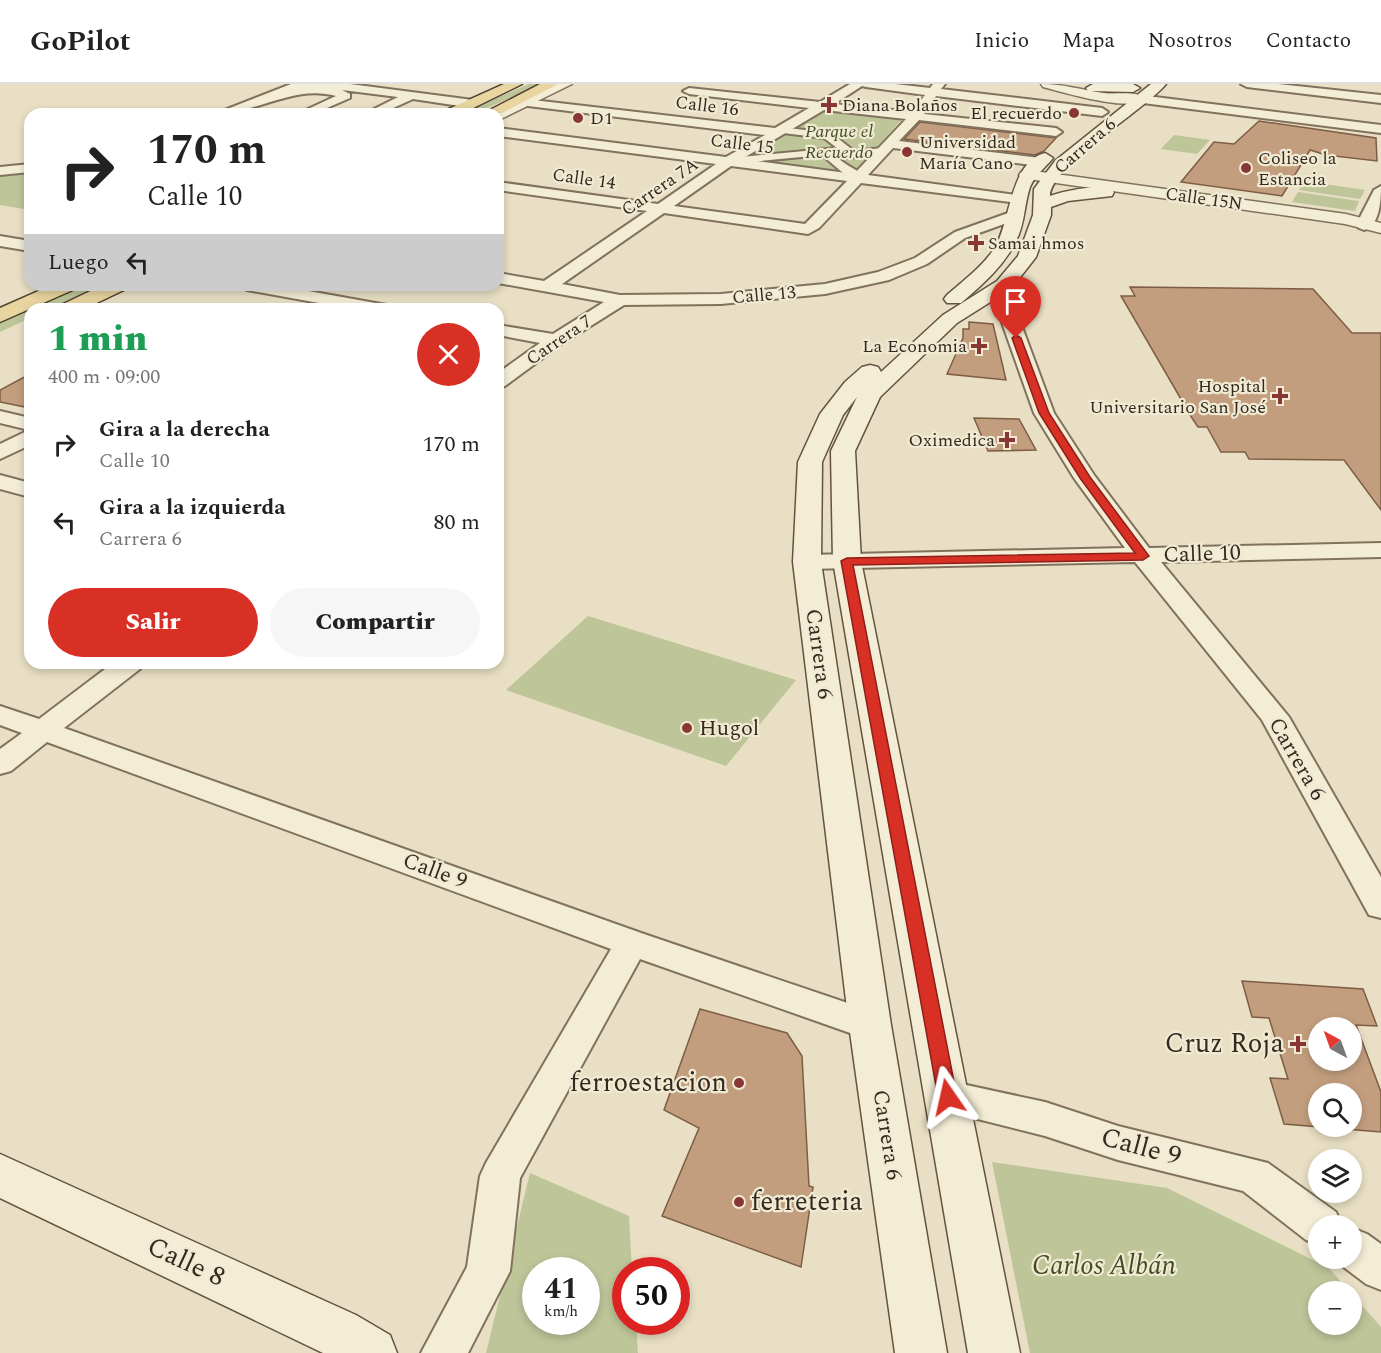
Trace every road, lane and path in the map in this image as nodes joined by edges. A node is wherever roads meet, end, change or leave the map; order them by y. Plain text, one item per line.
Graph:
1 (506, 84) edge
2 (515, 84) edge
3 (551, 84) edge
4 (565, 84) edge
5 (702, 84) edge
6 (858, 84) edge
7 (866, 84) edge
8 (1048, 84) edge
9 (1075, 84) edge
10 (1159, 84) edge
11 (1246, 84) edge
12 (300, 85) edge
13 (320, 86) edge
14 (936, 88) edge
15 (1133, 92) edge
16 (411, 96) junction
17 (1381, 99) edge
18 (528, 102) junction
19 (468, 103) junction
20 (661, 106) dead end
21 (822, 106) junction
22 (241, 108) edge
23 (260, 108) edge
24 (317, 108) edge
25 (384, 108) edge
26 (459, 108) edge
27 (500, 108) edge
28 (1102, 112) junction
29 (504, 113) edge
30 (642, 116) junction
31 (916, 116) junction
32 (1381, 129) edge
33 (776, 131) junction
34 (1056, 132) dead end
35 (504, 133) edge
36 (595, 144) junction
37 (885, 148) junction
38 (849, 152) junction
39 (826, 154) junction
40 (730, 161) junction
41 (24, 169) edge
42 (0, 171) edge
43 (859, 177) junction
44 (504, 187) edge
45 (1032, 187) junction
46 (519, 189) junction
47 (1381, 190) edge
48 (504, 197) edge
49 (660, 209) junction
50 (1372, 226) edge
51 (0, 241) edge
52 (24, 245) edge
53 (504, 279) edge
54 (1004, 285) junction
55 (547, 287) junction
56 (55, 291) edge
57 (106, 291) edge
58 (277, 291) edge
59 (331, 291) edge
60 (292, 294) junction
61 (319, 298) junction
62 (620, 300) junction
63 (29, 303) edge
64 (81, 303) edge
65 (275, 303) edge
66 (347, 303) edge
67 (24, 305) edge
68 (0, 316) edge
69 (504, 331) edge
70 (556, 340) junction
71 (504, 378) edge
72 (0, 417) edge
73 (24, 423) edge
74 (24, 439) edge
75 (0, 453) edge
76 (0, 482) edge
77 (24, 488) edge
78 (1381, 550) edge
79 (1143, 556) junction
80 (847, 561) junction
81 (807, 562) junction
82 (122, 669) edge
83 (0, 716) edge
84 (43, 730) junction
85 (0, 764) edge
86 (1381, 906) edge
87 (633, 942) junction
88 (870, 1025) junction
89 (948, 1097) junction
90 (0, 1175) edge
91 (1308, 1216) edge
92 (1362, 1256) edge
93 (1381, 1270) edge
94 (344, 1346) edge
95 (444, 1353) edge
96 (921, 1353) edge
97 (994, 1353) edge

1 - 19 street
2 - 19 main road
3 - 27 main road
4 - 18 main road
5 - 21 street
6 - 21 street, Carrera 7A
7 - 14 street
8 - 15 main road
9 - 15 main road
10 - 15 main road, Carrera 6
11 - 17 street
12 - 13 street
12 - 22 street
13 - 16 street
13 - 23 street
13 - 24 street
14 - 28 street
14 - 31 street
15 - 28 main road, Carrera 6
15 - 32 street
15 - 45 main road, Carrera 6
16 - 19 street
16 - 25 street
18 - 29 main road
18 - 30 street, Calle 16
19 - 26 main road
20 - 30 street
21 - 31 street
21 - 33 street, Carrera 7A
28 - 45 main road, Carrera 6
30 - 33 street, Calle 16
30 - 36 street
31 - 34 street
31 - 37 street
33 - 38 street
33 - 40 street, Carrera 7A
35 - 36 street, Calle 15
36 - 40 street, Calle 15
37 - 38 street
37 - 43 street
37 - 45 street
38 - 39 street
39 - 40 street
39 - 43 street
40 - 43 street, Calle 15
40 - 49 street, Carrera 7A
41 - 42 street
43 - 45 street, Calle 15
43 - 49 street, Calle 14
44 - 46 street, Calle 14
45 - 50 main road
45 - 50 main road, Calle 15N
45 - 54 main road, Carrera 6
45 - 62 street, Calle 13
45 - 81 main road, Carrera 6
46 - 48 street
46 - 49 street, Calle 14
47 - 50 street
49 - 55 street, Carrera 7A
51 - 52 street
53 - 55 street, Calle 13
54 - 79 street, Carrera 6
54 - 80 main road, Carrera 6
55 - 62 street, Calle 13
56 - 63 main road
57 - 64 main road
58 - 60 street
59 - 61 street
60 - 61 street
60 - 65 street
61 - 66 street
62 - 70 street, Carrera 7
67 - 68 main road
69 - 70 street
70 - 71 street, Carrera 7
72 - 73 street
74 - 75 street
76 - 77 street
78 - 79 street, Calle 10
79 - 80 street, Calle 10
79 - 86 street, Carrera 6
80 - 81 street, Calle 10
80 - 89 main road, Carrera 6
81 - 88 main road, Carrera 6
82 - 84 street
83 - 84 street, Calle 9
84 - 85 street
84 - 87 street, Calle 9
87 - 88 street, Calle 9
87 - 95 street
88 - 96 main road, Carrera 6
89 - 91 street, Calle 9
89 - 97 main road, Carrera 6
90 - 94 main road, Calle 8
92 - 93 street

